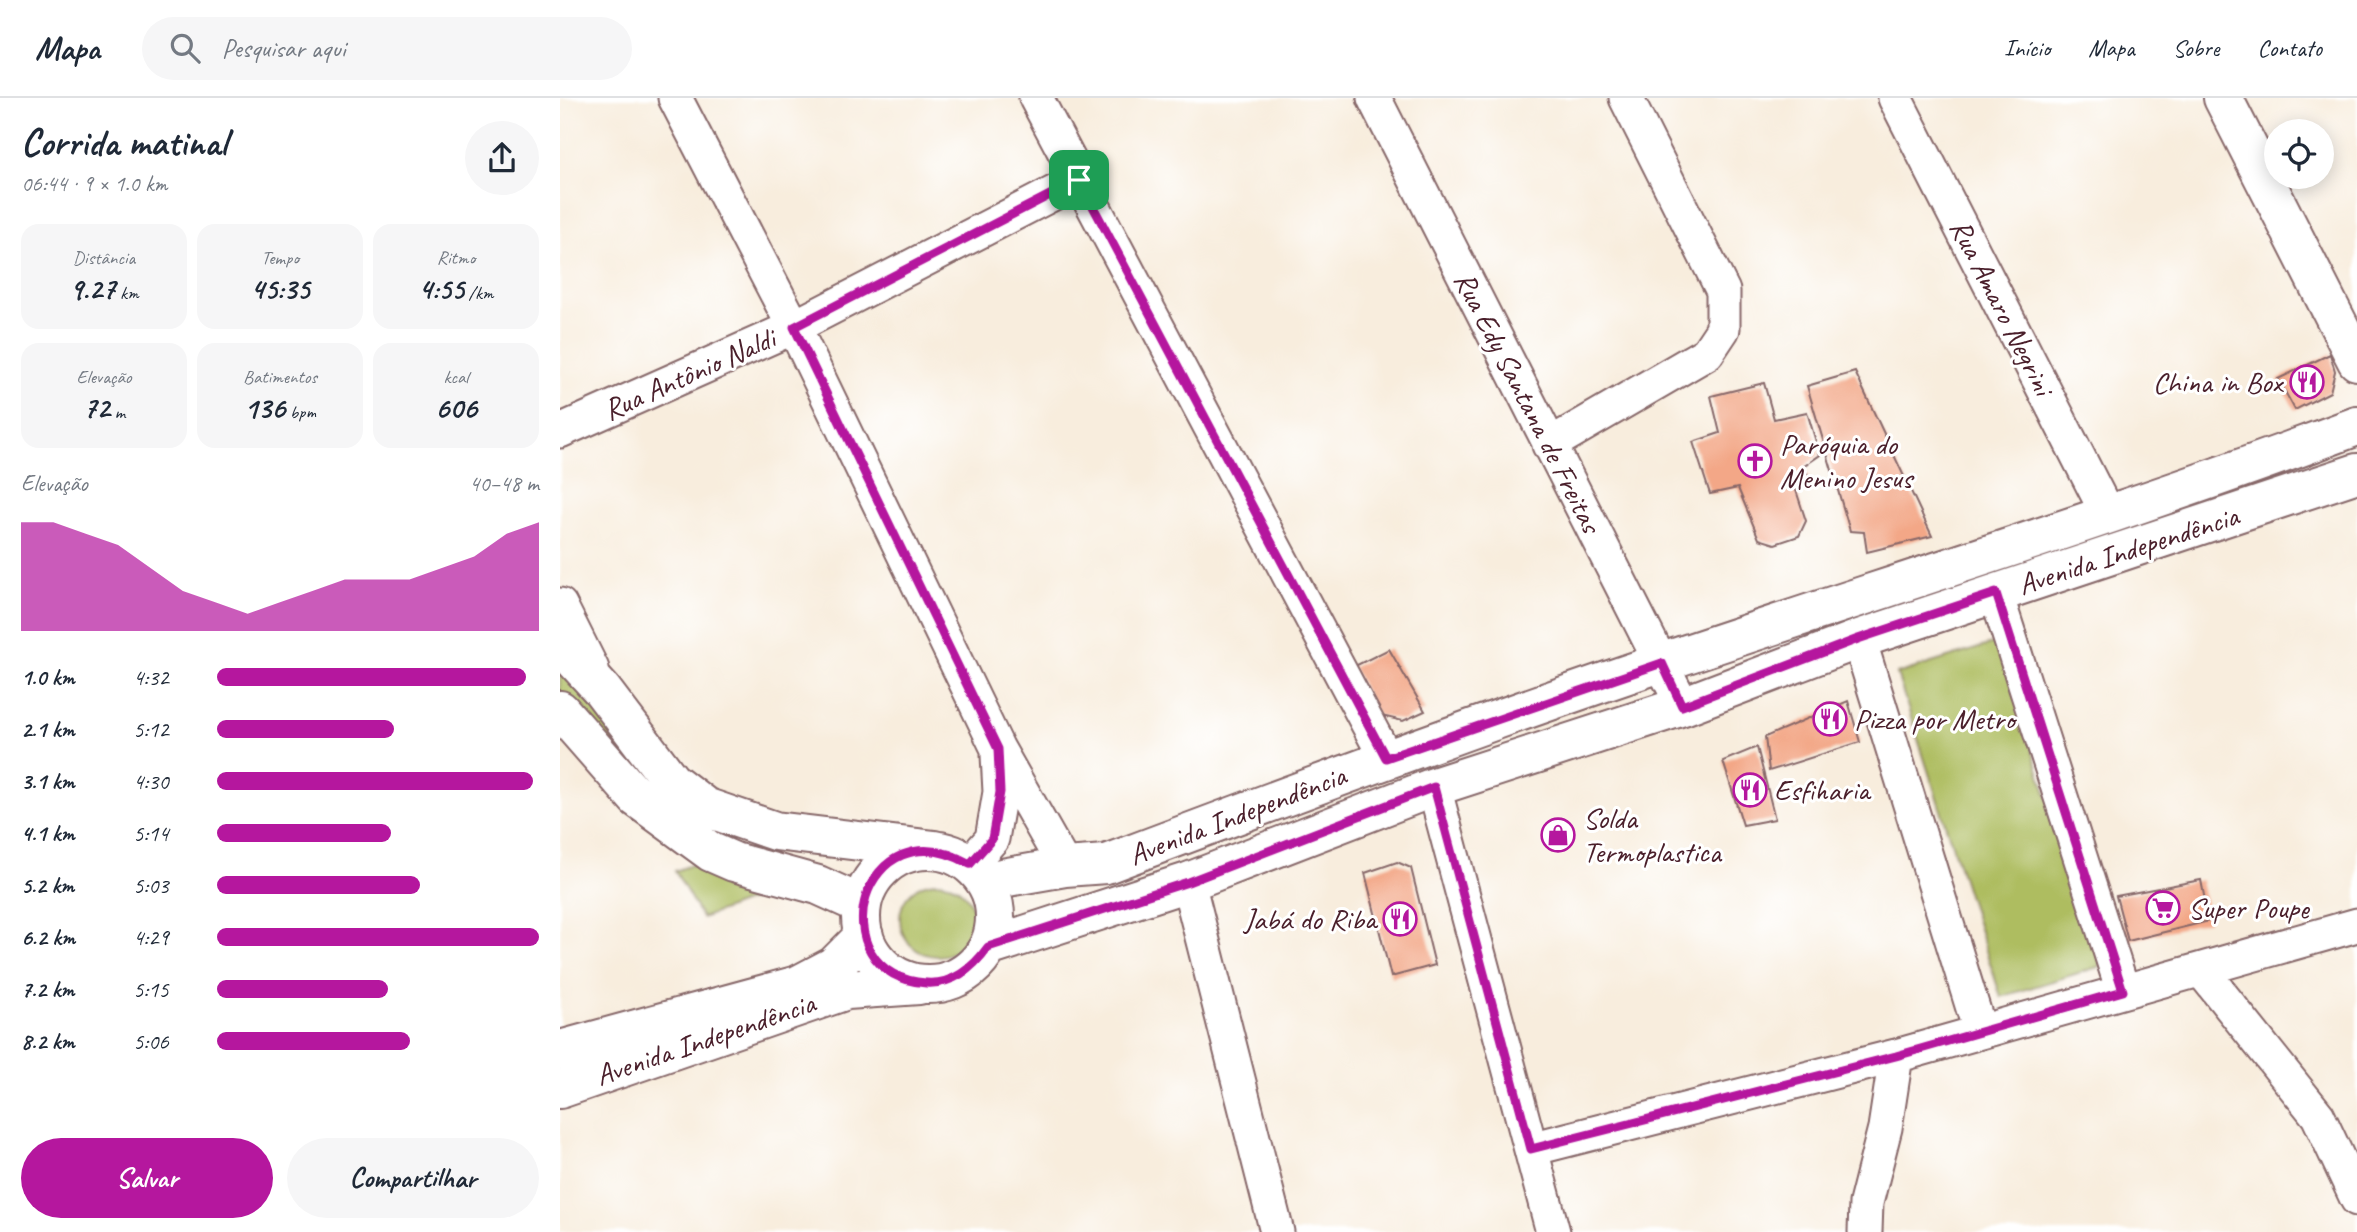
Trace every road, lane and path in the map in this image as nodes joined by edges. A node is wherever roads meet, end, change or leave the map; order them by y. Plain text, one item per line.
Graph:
1 (675, 98) edge
2 (1036, 98) edge
3 (1374, 98) edge
4 (1626, 98) edge
5 (1895, 98) edge
6 (2224, 98) edge
7 (1079, 180) junction
8 (794, 327) junction
9 (2357, 361) edge
10 (2357, 426) edge
11 (560, 431) edge
12 (1549, 445) junction
13 (2357, 473) edge
14 (2108, 515) junction
15 (1996, 593) junction
16 (560, 605) edge
17 (1858, 639) junction
18 (560, 644) edge
19 (1662, 663) junction
20 (603, 690) junction
21 (1682, 706) junction
22 (560, 710) edge
23 (998, 749) junction
24 (1386, 758) junction
25 (1434, 787) junction
26 (963, 865) junction
27 (1065, 867) junction
28 (1188, 882) junction
29 (863, 921) junction
30 (2357, 925) edge
31 (988, 947) junction
32 (2202, 971) junction
33 (933, 984) junction
34 (2123, 991) junction
35 (1980, 1031) junction
36 (560, 1050) edge
37 (1896, 1056) junction
38 (560, 1089) edge
39 (1531, 1149) junction
40 (2357, 1199) edge
41 (1278, 1232) edge
42 (1553, 1232) edge
43 (1865, 1232) edge

1 - 8 street
2 - 7 street
3 - 12 street, Rua Edy Santana de Freitas
4 - 12 street
5 - 14 street, Rua Amaro Negrini
6 - 9 main road
7 - 8 street, Rua Antônio Naldi
7 - 24 street
8 - 11 street, Rua Antônio Naldi
8 - 23 street
10 - 14 main road, Avenida Independência
12 - 19 street, Rua Edy Santana de Freitas
13 - 15 main road, Avenida Independência
14 - 19 main road, Avenida Independência
15 - 17 main road, Avenida Independência
15 - 34 street
16 - 20 street
17 - 21 main road, Avenida Independência
17 - 35 street
18 - 20 main road
19 - 21 street, Rua Edy Santana de Freitas
19 - 24 main road, Avenida Independência
20 - 26 main road
21 - 25 main road, Avenida Independência
22 - 29 main road
23 - 26 street
23 - 27 street
24 - 27 main road, Avenida Independência
25 - 28 main road, Avenida Independência
25 - 39 street
26 - 27 main road, Avenida Independência
26 - 29 main road
26 - 31 main road
28 - 31 main road, Avenida Independência
28 - 41 street
29 - 33 main road
29 - 36 main road, Avenida Independência
30 - 32 street
31 - 33 main road
32 - 34 street
32 - 40 street
33 - 38 main road, Avenida Independência
34 - 35 street
35 - 37 street
37 - 39 street
37 - 43 street
39 - 42 street

